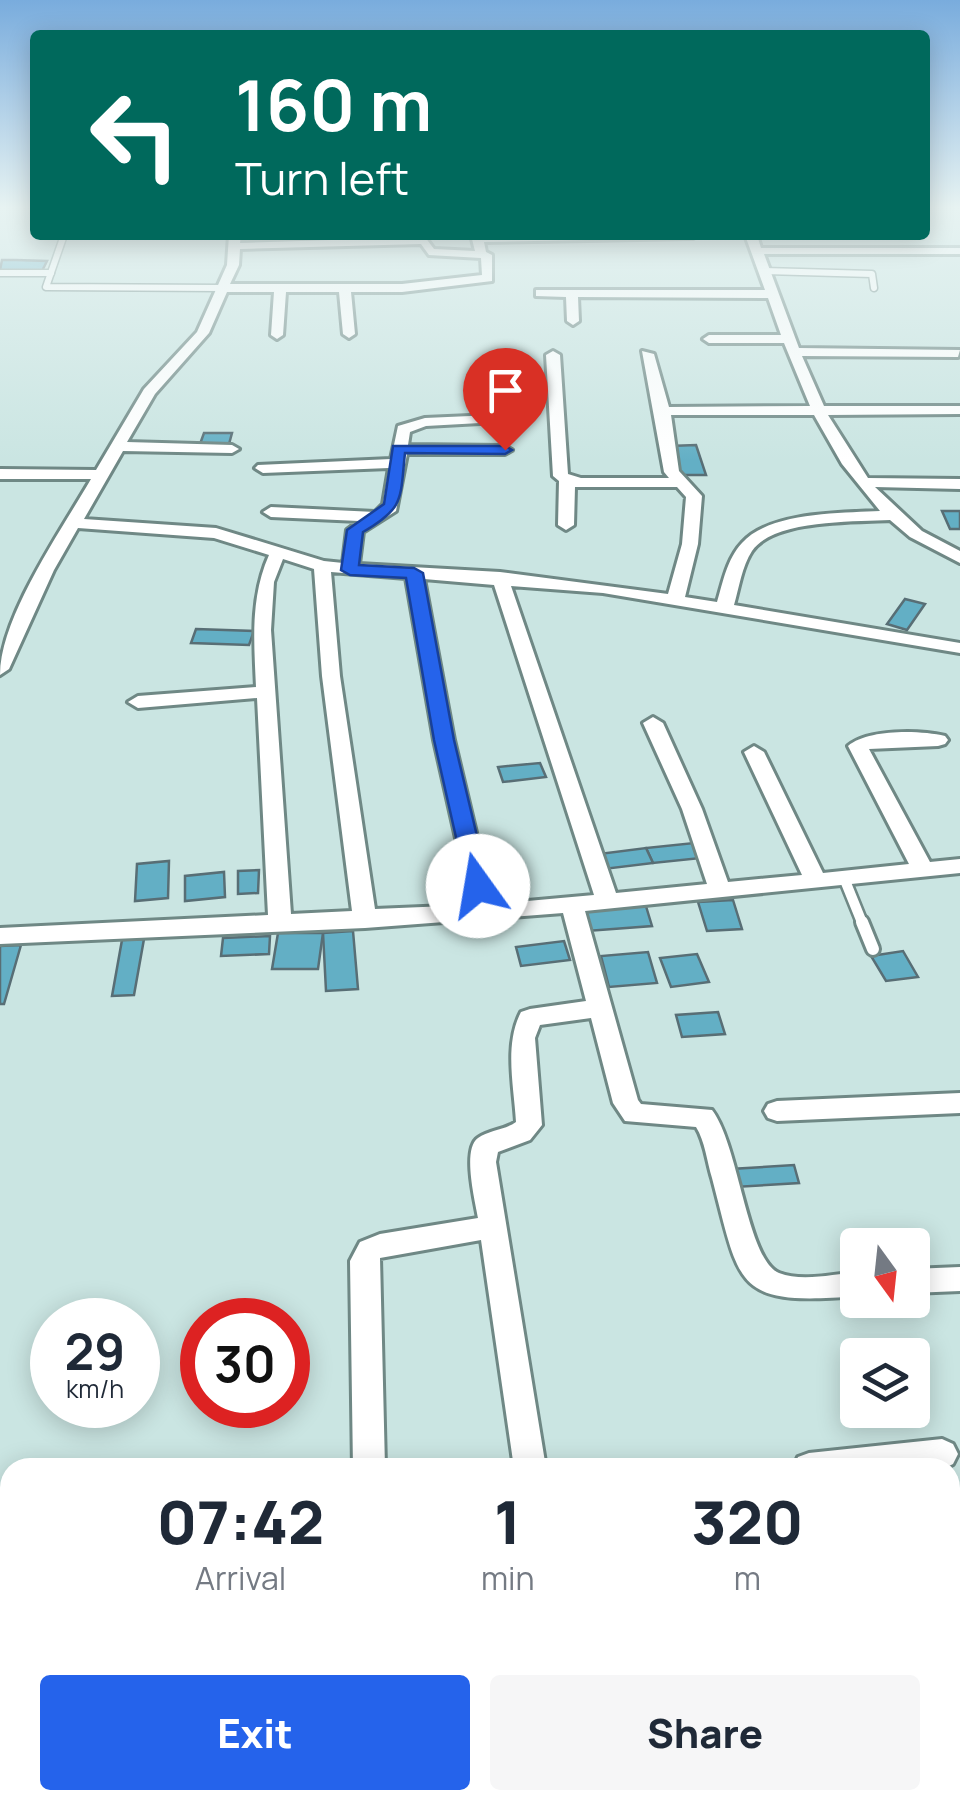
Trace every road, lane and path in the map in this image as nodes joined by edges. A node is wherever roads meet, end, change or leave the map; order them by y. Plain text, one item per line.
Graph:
1 (221, 292) edge
2 (280, 292) edge
3 (344, 292) edge
4 (540, 293) dead end
5 (572, 294) junction
6 (774, 294) joint
7 (573, 321) dead end
8 (349, 334) dead end
9 (277, 335) dead end
10 (709, 338) dead end
11 (793, 345) junction
12 (958, 353) edge
13 (647, 354) dead end
14 (553, 355) dead end
15 (960, 410) edge
16 (663, 411) junction
17 (819, 412) junction
18 (493, 419) dead end
19 (118, 446) junction
20 (232, 449) dead end
21 (505, 450) dead end
22 (397, 456) junction
23 (263, 468) dead end
24 (0, 474) edge
25 (102, 475) junction
26 (567, 480) junction
27 (684, 482) junction
28 (863, 482) junction
29 (960, 484) edge
30 (272, 512) dead end
31 (894, 515) junction
32 (377, 517) junction
33 (76, 523) junction
34 (566, 525) dead end
35 (960, 537) edge
36 (922, 540) junction
37 (278, 550) junction
38 (960, 558) edge
39 (322, 566) junction
40 (350, 570) junction
41 (414, 573) junction
42 (500, 577) junction
43 (675, 600) junction
44 (724, 608) junction
45 (960, 648) edge
46 (0, 669) edge
47 (266, 692) junction
48 (138, 702) dead end
49 (653, 723) dead end
50 (938, 740) dead end
51 (754, 752) dead end
52 (960, 866) edge
53 (923, 869) junction
54 (844, 878) junction
55 (816, 881) junction
56 (720, 890) junction
57 (608, 901) junction
58 (572, 905) junction
59 (484, 912) junction
60 (365, 920) junction
61 (280, 924) junction
62 (0, 936) edge
63 (873, 949) dead end
64 (598, 1008) junction
65 (960, 1103) edge
66 (777, 1111) dead end
67 (493, 1227) junction
68 (960, 1279) edge
69 (930, 1280) edge
70 (840, 1285) edge
71 (942, 1454) dead end
72 (370, 1458) edge
73 (528, 1458) edge
74 (904, 1458) edge

1 - 19 street
2 - 9 street
3 - 8 street
4 - 5 street
5 - 6 street
5 - 7 street
6 - 11 street
10 - 11 street
11 - 12 street
11 - 17 street
13 - 16 street
14 - 26 street
15 - 17 street
16 - 17 street
16 - 27 street
17 - 28 street
18 - 22 street
19 - 20 street
19 - 25 street
21 - 22 street
22 - 23 street
22 - 32 street
24 - 25 street
25 - 33 street
26 - 27 street
26 - 34 street
27 - 43 street
28 - 29 street
28 - 31 street
30 - 32 street
31 - 36 street
31 - 44 street
32 - 40 street
33 - 37 street
33 - 46 street
35 - 36 street
36 - 38 street
37 - 39 street
37 - 47 street
39 - 40 street
39 - 60 street
40 - 41 street
41 - 42 street
41 - 59 street
42 - 43 street
42 - 57 street
43 - 44 street
44 - 45 street
47 - 48 street
47 - 61 street
49 - 56 street
50 - 53 street
51 - 55 street
52 - 53 street
53 - 54 street
54 - 55 street
54 - 63 lane
55 - 56 street
56 - 57 street
57 - 58 street
58 - 59 street
58 - 64 street
59 - 60 street
60 - 61 street
61 - 62 street
64 - 67 street
64 - 70 street
65 - 66 street
67 - 72 street
67 - 73 street
68 - 69 street
71 - 74 street

